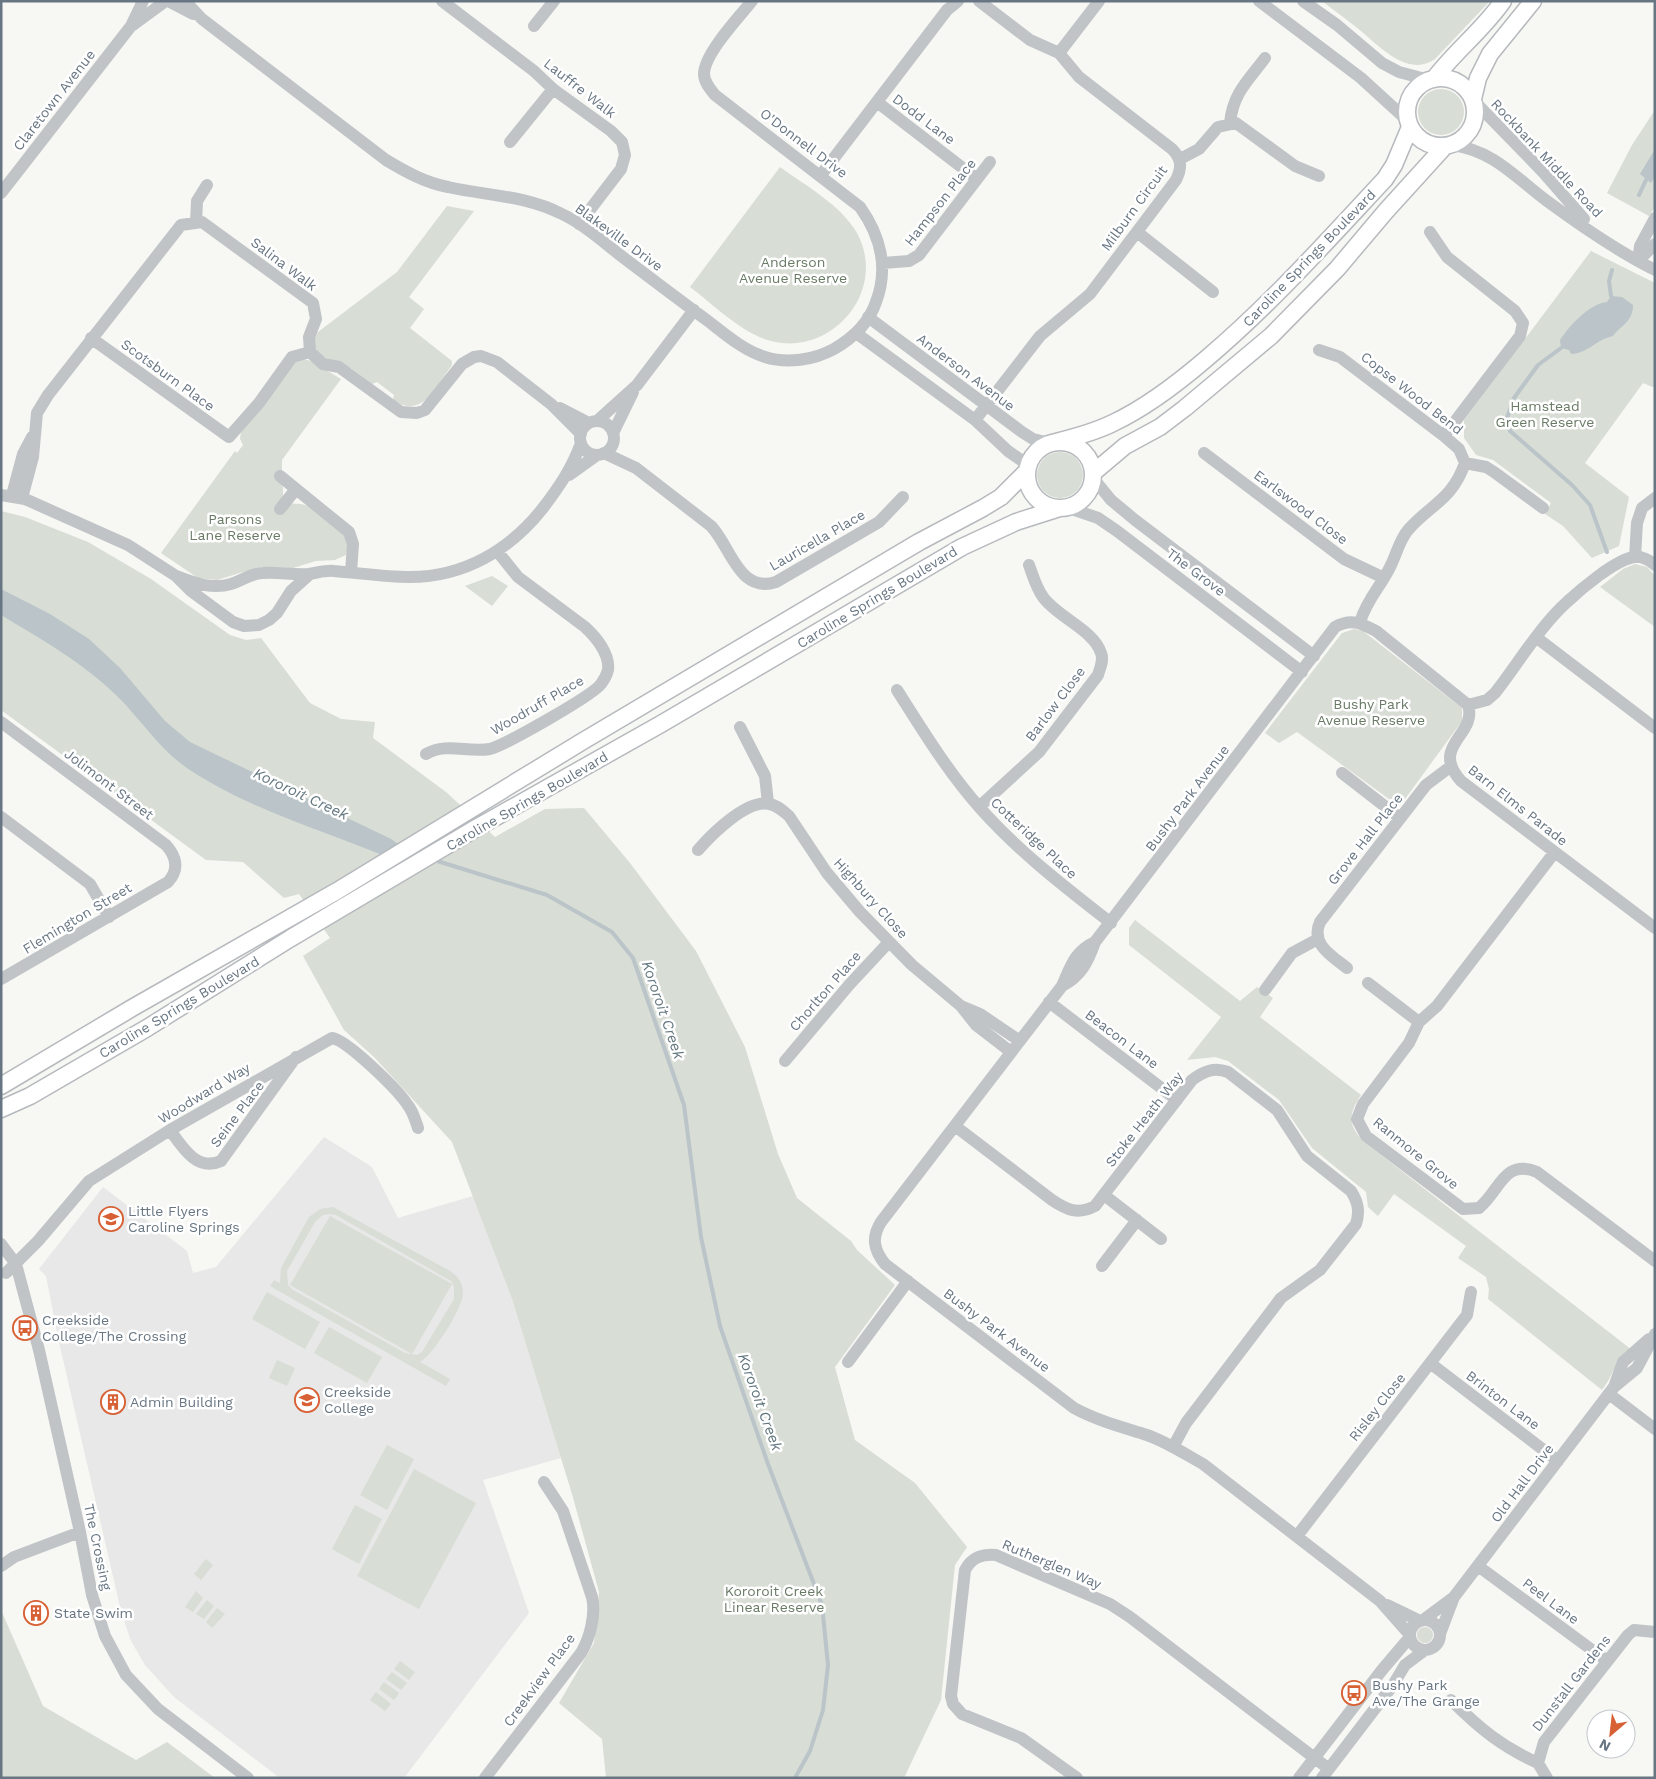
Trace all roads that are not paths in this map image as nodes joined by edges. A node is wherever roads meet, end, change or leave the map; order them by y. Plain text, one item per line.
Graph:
1 (143, 1) edge
2 (185, 1) edge
3 (442, 1) edge
4 (554, 1) edge
5 (752, 1) edge
6 (958, 1) edge
7 (979, 1) edge
8 (1098, 1) edge
9 (1259, 1) edge
10 (1303, 1) edge
11 (1503, 1) edge
12 (1533, 1) edge
13 (163, 2) edge
14 (202, 19) junction
15 (131, 26) junction
16 (534, 26) dead end
17 (1059, 53) junction
18 (1265, 58) dead end
19 (1431, 80) junction
20 (553, 89) junction
21 (1473, 100) junction
22 (877, 102) junction
23 (1230, 123) junction
24 (1409, 124) junction
25 (510, 142) dead end
26 (1449, 146) junction
27 (1180, 159) junction
28 (990, 162) dead end
29 (821, 175) junction
30 (1319, 176) dead end
31 (978, 179) junction
32 (207, 185) dead end
33 (1, 193) edge
34 (1655, 218) edge
35 (196, 223) junction
36 (579, 224) junction
37 (1137, 232) junction
38 (1430, 232) dead end
39 (1599, 236) junction
40 (1655, 244) edge
41 (1638, 261) junction
42 (883, 263) junction
43 (1655, 270) edge
44 (1213, 292) dead end
45 (694, 310) junction
46 (862, 325) junction
47 (91, 338) junction
48 (1319, 350) dead end
49 (310, 352) junction
50 (637, 385) junction
51 (551, 404) junction
52 (986, 406) junction
53 (976, 420) junction
54 (593, 422) junction
55 (1444, 436) junction
56 (613, 437) junction
57 (581, 439) junction
58 (1053, 442) junction
59 (1204, 453) dead end
60 (600, 454) junction
61 (1465, 463) junction
62 (636, 468) junction
63 (1027, 468) junction
64 (280, 476) dead end
65 (567, 476) junction
66 (1093, 476) junction
67 (296, 489) junction
68 (12, 496) edge
69 (903, 497) dead end
70 (1655, 498) edge
71 (1064, 507) junction
72 (1543, 508) dead end
73 (280, 509) dead end
74 (497, 551) junction
75 (1634, 557) junction
76 (1029, 565) dead end
77 (1655, 565) edge
78 (351, 572) junction
79 (279, 574) junction
80 (310, 574) junction
81 (176, 576) junction
82 (1384, 578) junction
83 (216, 586) junction
84 (293, 589) junction
85 (213, 607) junction
86 (1360, 622) junction
87 (1537, 638) junction
88 (1314, 656) junction
89 (1302, 672) junction
90 (896, 690) dead end
91 (1468, 705) junction
92 (1, 722) edge
93 (740, 728) dead end
94 (1655, 728) edge
95 (426, 754) dead end
96 (1450, 767) junction
97 (1342, 773) dead end
98 (768, 803) junction
99 (979, 807) junction
100 (1, 817) edge
101 (1400, 818) junction
102 (698, 850) dead end
103 (1554, 853) junction
104 (168, 882) joint
105 (109, 917) junction
106 (1111, 923) junction
107 (1655, 928) edge
108 (1318, 939) junction
109 (889, 942) junction
110 (1347, 968) dead end
111 (1, 979) edge
112 (1368, 983) dead end
113 (1265, 990) dead end
114 (1049, 1002) junction
115 (961, 1006) junction
116 (1419, 1022) junction
117 (1020, 1041) junction
118 (1011, 1052) junction
119 (298, 1055) junction
120 (785, 1061) dead end
121 (1, 1086) edge
122 (1178, 1100) junction
123 (1, 1110) edge
124 (955, 1126) junction
125 (418, 1128) dead end
126 (170, 1130) junction
127 (1104, 1195) junction
128 (1137, 1220) junction
129 (1161, 1239) dead end
130 (1, 1244) edge
131 (1655, 1261) edge
132 (16, 1264) junction
133 (1102, 1266) dead end
134 (3, 1270) edge
135 (908, 1280) junction
136 (1471, 1292) dead end
137 (23, 1295) junction
138 (848, 1362) dead end
139 (1430, 1362) junction
140 (1655, 1429) edge
141 (1173, 1447) junction
142 (1558, 1461) junction
143 (544, 1482) dead end
144 (80, 1532) junction
145 (1297, 1536) junction
146 (1, 1566) edge
147 (1478, 1566) junction
148 (1454, 1596) junction
149 (1380, 1601) junction
150 (1421, 1620) junction
151 (1655, 1632) edge
152 (1440, 1634) junction
153 (1410, 1636) junction
154 (1425, 1650) junction
155 (1607, 1661) junction
156 (1387, 1665) junction
157 (1399, 1674) junction
158 (1451, 1700) dead end
159 (1314, 1757) junction
160 (1538, 1763) junction
161 (1326, 1773) edge
162 (248, 1778) edge
163 (485, 1778) edge
164 (1077, 1778) edge
165 (1299, 1778) edge
166 (1547, 1778) edge

1 - 15 street, Claretown Avenue
2 - 14 street, Blakeville Drive
3 - 20 street, Lauffre Walk
4 - 16 street
5 - 29 street, O'Donnell Drive
6 - 22 street
7 - 17 street, Milburn Circuit
8 - 17 street
9 - 24 street
10 - 19 street
11 - 19 main road
12 - 21 main road
13 - 14 street, Blakeville Drive
13 - 15 street, Claretown Avenue
14 - 36 street, Blakeville Drive
15 - 33 street, Claretown Avenue
17 - 27 street, Milburn Circuit
18 - 23 street
19 - 21 main road
19 - 24 main road
20 - 25 street
20 - 36 street, Lauffre Walk
21 - 26 main road
21 - 39 street, Rockbank Middle Road
22 - 29 street
22 - 31 street, Dodd Lane
23 - 27 street
23 - 30 street
24 - 26 main road
24 - 58 main road, Caroline Springs Boulevard
26 - 39 street, Rockbank Middle Road
26 - 66 main road, Caroline Springs Boulevard
27 - 37 street, Milburn Circuit
28 - 31 street, Hampson Place
29 - 42 street, O'Donnell Drive
31 - 42 street, Hampson Place
32 - 35 street
34 - 41 street
35 - 47 street
35 - 49 street, Salina Walk
36 - 45 street, Blakeville Drive
37 - 44 street
37 - 52 street, Milburn Circuit
38 - 55 street
39 - 41 street, Rockbank Middle Road
40 - 41 street
41 - 43 street, Rockbank Middle Road
42 - 46 street, O'Donnell Drive
45 - 46 street, Blakeville Drive
45 - 50 street
46 - 52 street, Anderson Avenue
46 - 53 street
47 - 49 street, Scotsburn Place
47 - 68 street
48 - 55 street, Copse Wood Bend
49 - 51 street
50 - 54 street
50 - 56 street
51 - 54 street
51 - 57 street
52 - 53 street, Milburn Circuit
52 - 58 street, Anderson Avenue
53 - 63 street
54 - 56 street
54 - 57 street
55 - 61 street, Copse Wood Bend
56 - 60 street
56 - 62 street, Lauricella Place
57 - 60 street
57 - 65 street
58 - 63 main road
58 - 66 main road
59 - 82 street, Earlswood Close
60 - 62 street, Lauricella Place
60 - 65 street
61 - 72 street
61 - 82 street
62 - 69 street, Lauricella Place
63 - 71 main road
63 - 121 main road, Caroline Springs Boulevard
64 - 67 street
65 - 74 street
66 - 71 main road
66 - 88 street, The Grove
67 - 73 street
67 - 78 street
68 - 81 street
70 - 75 street
71 - 89 street, The Grove
71 - 123 main road, Caroline Springs Boulevard
74 - 78 street
74 - 95 street, Woodruff Place
75 - 77 street
75 - 87 street
76 - 99 street, Barlow Close
78 - 80 street
79 - 80 street
79 - 83 street
79 - 84 street
80 - 84 street
81 - 83 street
81 - 85 street
82 - 86 street
83 - 85 street
84 - 85 street
86 - 88 street
86 - 91 street
87 - 91 street
87 - 94 street
88 - 89 street
89 - 106 street, Bushy Park Avenue
90 - 99 street, Cotteridge Place
91 - 96 street, Barn Elms Parade
92 - 104 street, Jolimont Street
93 - 98 street
96 - 101 street, Grove Hall Place
96 - 103 street, Barn Elms Parade
97 - 101 street
98 - 102 street
98 - 109 street, Highbury Close
99 - 106 street, Cotteridge Place
100 - 105 street
101 - 108 street, Grove Hall Place
103 - 107 street, Barn Elms Parade
103 - 116 street, Ranmore Grove
104 - 105 street, Flemington Street
105 - 111 street, Flemington Street
106 - 114 street, Bushy Park Avenue
108 - 110 street
108 - 113 street
109 - 115 street, Highbury Close
109 - 120 street, Chorlton Place
112 - 116 street
114 - 117 street, Bushy Park Avenue
114 - 122 street, Beacon Lane
115 - 117 street, Highbury Close
115 - 118 street, Highbury Close
116 - 131 street, Ranmore Grove
117 - 118 street, Bushy Park Avenue
118 - 124 street, Bushy Park Avenue
119 - 125 street, Woodward Way
119 - 126 street, Woodward Way
119 - 126 street, Seine Place
122 - 127 street, Stoke Heath Way
122 - 141 street, Stoke Heath Way
124 - 127 street, Stoke Heath Way
124 - 135 street, Bushy Park Avenue
126 - 132 street, Woodward Way
127 - 128 street
128 - 129 street
128 - 133 street
130 - 132 street, The Crossing
132 - 134 street, Woodward Way
132 - 137 street, The Crossing
134 - 137 street, The Crossing
135 - 138 street
135 - 141 street, Bushy Park Avenue
136 - 139 street, Risley Close
137 - 144 street, The Crossing
139 - 142 street, Brinton Lane
139 - 145 street, Risley Close
140 - 142 street, Old Hall Drive
141 - 145 street, Bushy Park Avenue
142 - 147 street, Old Hall Drive
143 - 163 street, Creekview Place
144 - 146 street
144 - 162 street, The Crossing
145 - 149 street, Bushy Park Avenue
147 - 148 street, Old Hall Drive
147 - 155 street, Peel Lane
148 - 150 street, Old Hall Drive
148 - 152 street, Old Hall Drive
149 - 150 street, Bushy Park Avenue
149 - 153 street, Bushy Park Avenue
150 - 152 street
150 - 153 street
151 - 155 street, Dunstall Gardens
152 - 154 street
153 - 154 street
153 - 156 street
154 - 157 street
155 - 160 street, Dunstall Gardens
156 - 157 street
156 - 159 street
157 - 161 street
158 - 160 street
159 - 161 street, Rutherglen Way
159 - 164 street, Rutherglen Way
159 - 165 street
160 - 166 street

